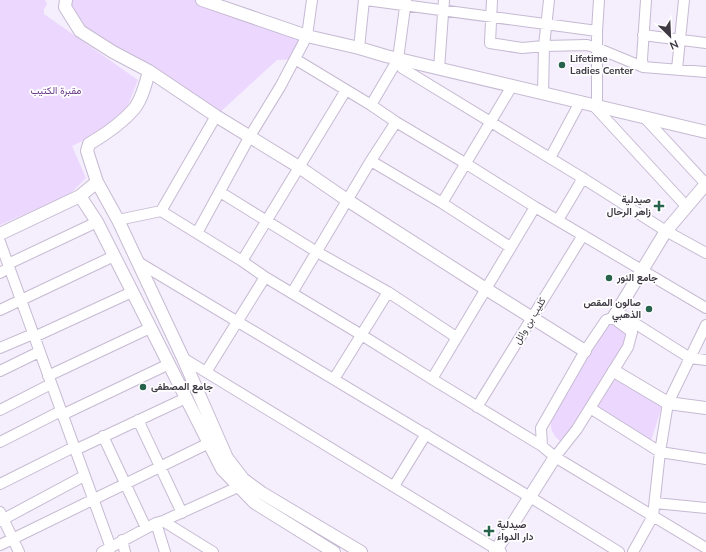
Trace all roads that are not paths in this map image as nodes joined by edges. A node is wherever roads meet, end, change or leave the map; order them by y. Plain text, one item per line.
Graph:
1 (66, 0) edge
2 (202, 0) edge
3 (312, 0) edge
4 (365, 0) edge
5 (444, 0) edge
6 (492, 0) edge
7 (549, 0) edge
8 (599, 0) edge
9 (646, 0) edge
10 (684, 0) edge
11 (406, 3) edge
12 (443, 11) junction
13 (491, 18) junction
14 (547, 25) junction
15 (597, 31) junction
16 (643, 35) junction
17 (307, 36) junction
18 (680, 40) junction
19 (706, 43) edge
20 (544, 46) junction
21 (359, 48) junction
22 (597, 48) junction
23 (295, 59) junction
24 (398, 59) junction
25 (643, 67) junction
26 (439, 69) junction
27 (677, 69) junction
28 (149, 71) junction
29 (706, 72) edge
30 (512, 86) junction
31 (346, 90) junction
32 (543, 94) junction
33 (580, 102) junction
34 (371, 105) junction
35 (596, 106) junction
36 (216, 116) junction
37 (644, 117) junction
38 (396, 122) junction
39 (491, 122) junction
40 (706, 132) edge
41 (250, 136) junction
42 (550, 158) junction
43 (371, 161) junction
44 (465, 163) junction
45 (299, 167) junction
46 (583, 178) junction
47 (97, 182) junction
48 (706, 184) edge
49 (220, 192) junction
50 (80, 196) junction
51 (347, 200) junction
52 (442, 203) junction
53 (535, 207) junction
54 (686, 207) junction
55 (161, 210) junction
56 (118, 220) junction
57 (267, 220) junction
58 (558, 220) junction
59 (97, 222) junction
60 (666, 231) junction
61 (197, 233) junction
62 (0, 234) edge
63 (583, 235) junction
64 (0, 242) edge
65 (510, 248) junction
66 (317, 252) junction
67 (706, 253) edge
68 (114, 256) junction
69 (242, 261) junction
70 (138, 262) junction
71 (6, 268) edge
72 (642, 270) junction
73 (265, 277) junction
74 (486, 290) junction
75 (132, 292) junction
76 (388, 292) junction
77 (292, 293) junction
78 (21, 301) junction
79 (706, 308) edge
80 (0, 310) edge
81 (615, 315) junction
82 (532, 317) junction
83 (238, 321) junction
84 (706, 325) edge
85 (150, 328) junction
86 (360, 334) junction
87 (33, 336) junction
88 (456, 337) junction
89 (0, 348) edge
90 (585, 351) junction
91 (39, 352) junction
92 (183, 358) junction
93 (690, 358) junction
94 (706, 360) edge
95 (169, 364) junction
96 (0, 371) edge
97 (614, 371) junction
98 (206, 372) junction
99 (334, 379) junction
100 (432, 379) junction
101 (49, 380) junction
102 (186, 398) junction
103 (668, 403) junction
104 (477, 407) junction
105 (590, 408) junction
106 (706, 408) edge
107 (0, 410) edge
108 (61, 413) junction
109 (138, 420) junction
110 (426, 434) junction
111 (103, 436) junction
112 (0, 442) edge
113 (209, 443) junction
114 (542, 446) junction
115 (74, 449) junction
116 (660, 452) junction
117 (555, 457) junction
118 (706, 459) edge
119 (159, 467) junction
120 (84, 476) junction
121 (125, 483) junction
122 (0, 484) edge
123 (394, 486) junction
124 (238, 487) junction
125 (530, 497) junction
126 (93, 500) junction
127 (655, 503) junction
128 (706, 508) edge
129 (182, 513) junction
130 (653, 516) junction
131 (1, 517) edge
132 (159, 522) junction
133 (146, 528) junction
134 (12, 539) junction
135 (122, 540) junction
136 (0, 545) edge
137 (706, 548) edge
138 (106, 550) edge
139 (498, 551) edge
140 (19, 552) edge
141 (125, 552) edge
142 (165, 552) edge
143 (213, 552) edge
144 (334, 552) edge
145 (361, 552) edge
146 (619, 552) edge
147 (633, 552) edge

1 - 28 main road
2 - 17 main road
3 - 17 street
4 - 11 street
4 - 21 street
5 - 12 street
6 - 13 street
7 - 14 street
8 - 15 street
9 - 16 street
10 - 18 street
11 - 12 street
11 - 24 street
12 - 13 street
12 - 26 street
13 - 14 street
13 - 20 street
14 - 15 street
14 - 20 street
15 - 22 street
16 - 18 street
16 - 25 street
17 - 21 main road
17 - 23 street
18 - 19 street
18 - 27 street
20 - 22 street
20 - 32 street
21 - 24 main road
22 - 25 street
22 - 35 street
23 - 31 street
23 - 41 street
24 - 26 main road
24 - 34 street
24 - 39 street
25 - 27 street
26 - 30 main road
27 - 29 street
28 - 36 main road
28 - 47 main road
30 - 32 main road
30 - 39 street
31 - 34 street
31 - 45 street
32 - 33 main road
33 - 35 main road
33 - 42 street
34 - 38 street
35 - 37 main road
35 - 54 street
36 - 41 main road
36 - 55 street
37 - 40 main road
37 - 48 street
38 - 43 street
38 - 44 street
39 - 42 street
39 - 44 street
41 - 45 main road
41 - 49 street
42 - 46 street
43 - 51 street
43 - 52 street
44 - 52 street
44 - 53 street
45 - 51 main road
45 - 57 street
46 - 58 street
46 - 60 street
47 - 50 main road
47 - 56 main road
48 - 54 main road
49 - 57 street
49 - 61 street
50 - 59 main road
50 - 62 main road
51 - 66 street
51 - 74 main road
52 - 65 street
53 - 58 street
53 - 65 street
54 - 60 main road
55 - 56 street
55 - 61 street
56 - 70 main road
57 - 66 street
57 - 69 street
58 - 63 street
59 - 68 main road
59 - 71 street
60 - 67 street
60 - 72 main road
61 - 69 street
63 - 72 street
63 - 82 street, كليب بن وائل
64 - 71 street
65 - 74 street
66 - 76 street
66 - 77 street
68 - 75 main road
68 - 78 street
69 - 73 street
70 - 83 street
70 - 92 main road
71 - 78 street
72 - 79 street
72 - 81 main road
73 - 77 street
73 - 83 street
74 - 82 main road
74 - 88 street
75 - 85 main road
75 - 87 street
76 - 86 street
76 - 88 street
77 - 86 street
78 - 80 street
78 - 87 street
81 - 90 street
81 - 93 street
81 - 97 street
82 - 90 main road
82 - 104 street, كليب بن وائل
83 - 98 street
83 - 99 street
84 - 93 street
85 - 95 main road
85 - 101 street
86 - 99 street
86 - 100 street
87 - 89 street
87 - 91 street
88 - 100 street
90 - 114 street
91 - 96 street
91 - 101 street
92 - 98 street
92 - 145 main road
93 - 94 street
93 - 103 street
95 - 102 main road
95 - 108 street
97 - 103 main road
97 - 105 street
98 - 123 street
99 - 110 street
100 - 104 street
101 - 107 street
101 - 108 street
102 - 109 street
102 - 113 main road
103 - 106 main road
103 - 116 street
104 - 114 street
105 - 116 street
105 - 117 street
108 - 112 street
108 - 115 street
109 - 111 street
109 - 119 street
110 - 123 street
110 - 125 street
111 - 115 street
111 - 121 street
113 - 119 street
113 - 124 main road
114 - 117 street
115 - 120 street
115 - 122 street
116 - 118 street
116 - 127 street
117 - 125 main road
117 - 130 street
119 - 121 street
119 - 129 street
120 - 126 street
120 - 131 street
121 - 126 street
121 - 133 street
123 - 139 street
124 - 129 street
124 - 144 main road
125 - 139 main road
125 - 146 street
126 - 134 street
126 - 138 street
127 - 128 street
127 - 130 street
129 - 132 street
130 - 137 street
130 - 147 street
131 - 134 street
132 - 133 street
132 - 142 street
132 - 143 street
133 - 135 street
134 - 136 street
134 - 140 street
135 - 138 street
135 - 141 street

